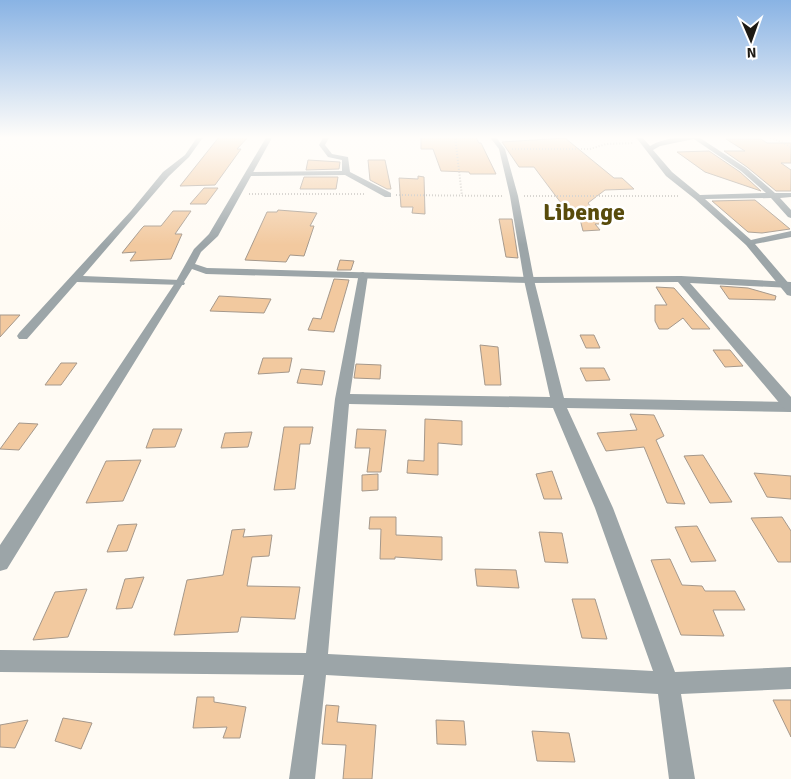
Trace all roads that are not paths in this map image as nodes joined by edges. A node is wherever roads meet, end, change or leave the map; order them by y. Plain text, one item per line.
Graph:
1 (168, 172) edge
2 (508, 172) edge
3 (668, 172) edge
4 (746, 172) edge
5 (346, 173) joint
6 (249, 174) joint
7 (388, 195) road end
8 (791, 195) edge
9 (773, 196) junction
10 (698, 197) junction
11 (791, 215) edge
12 (791, 234) edge
13 (749, 243) junction
14 (190, 265) junction
15 (363, 275) junction
16 (75, 279) junction
17 (681, 279) junction
18 (529, 280) junction
19 (180, 283) junction
20 (789, 288) edge
21 (23, 336) dead end
22 (342, 399) junction
23 (558, 403) junction
24 (791, 407) edge
25 (0, 562) edge
26 (0, 661) edge
27 (316, 664) junction
28 (791, 678) edge
29 (668, 683) junction
30 (302, 779) edge
31 (682, 779) edge

1 - 16 street
2 - 18 street
3 - 10 street
4 - 9 street
5 - 6 street
5 - 7 street
6 - 14 street
8 - 9 street
9 - 10 street
9 - 11 street
10 - 13 street
12 - 13 street
13 - 20 street
14 - 15 street
14 - 19 street
15 - 18 street
15 - 22 street
16 - 19 street
16 - 21 street
17 - 18 street
17 - 20 street
17 - 24 street
18 - 23 street
19 - 25 street
22 - 23 street
22 - 27 street
23 - 24 street
23 - 29 street
26 - 27 street
27 - 29 street
27 - 30 street
28 - 29 street
29 - 31 street

